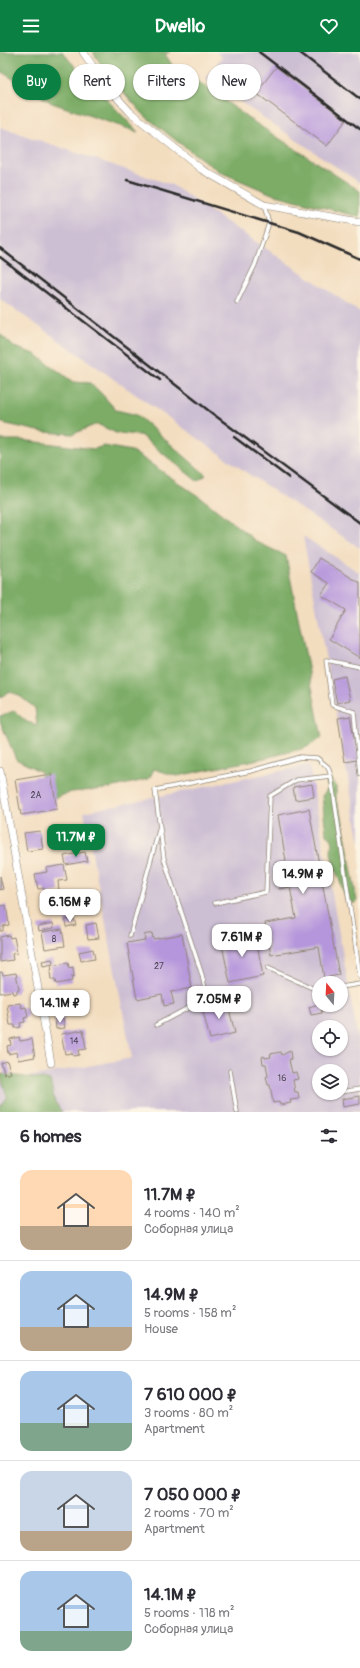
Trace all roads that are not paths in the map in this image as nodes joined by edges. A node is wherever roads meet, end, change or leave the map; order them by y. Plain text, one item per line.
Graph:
1 (82, 52) edge
2 (264, 205) junction
3 (360, 222) edge
4 (237, 302) dead end
5 (360, 667) edge
6 (0, 771) edge
7 (360, 774) edge
8 (331, 776) junction
9 (160, 827) junction
10 (215, 903) dead end
11 (130, 936) dead end
12 (268, 968) dead end
13 (360, 978) edge
14 (360, 984) edge
15 (348, 986) edge
16 (312, 988) edge
17 (156, 1026) dead end
18 (51, 1063) dead end
19 (230, 1071) dead end
20 (360, 1089) edge
21 (348, 1091) edge
22 (237, 1112) edge

1 - 2 street
2 - 3 street
2 - 4 lane
5 - 7 lane
6 - 18 street
8 - 9 lane
8 - 10 lane
8 - 13 lane
9 - 11 lane
9 - 17 lane
12 - 16 lane
14 - 15 lane
19 - 22 lane
20 - 21 lane

